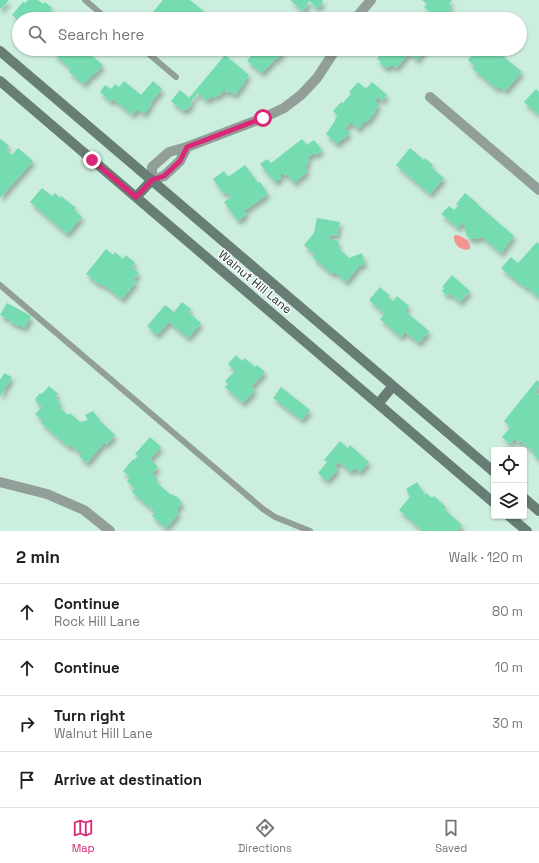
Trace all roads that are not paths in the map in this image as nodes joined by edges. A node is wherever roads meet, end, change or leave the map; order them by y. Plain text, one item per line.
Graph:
1 (85, 0) edge
2 (371, 0) edge
3 (99, 12) edge
4 (361, 12) edge
5 (0, 51) edge
6 (151, 56) edge
7 (331, 56) edge
8 (176, 77) dead end
9 (0, 81) edge
10 (430, 97) dead end
11 (187, 147) junction
12 (152, 180) junction
13 (539, 190) edge
14 (136, 197) junction
15 (0, 285) edge
16 (393, 386) junction
17 (378, 404) junction
18 (491, 469) edge
19 (0, 482) edge
20 (491, 500) edge
21 (527, 501) edge
22 (539, 511) edge
23 (513, 519) edge
24 (110, 531) edge
25 (310, 531) edge
26 (527, 531) edge

1 - 3 lane
2 - 4 street
5 - 12 main road, Walnut Hill Lane
6 - 8 lane
7 - 11 street
9 - 14 main road, Walnut Hill Lane
10 - 13 street
11 - 12 street
11 - 12 street
12 - 14 main road
12 - 16 main road, Walnut Hill Lane
14 - 17 main road, Walnut Hill Lane
15 - 25 lane
16 - 17 main road
16 - 18 main road, Walnut Hill Lane
17 - 20 main road, Walnut Hill Lane
19 - 24 street
21 - 22 main road
23 - 26 main road

